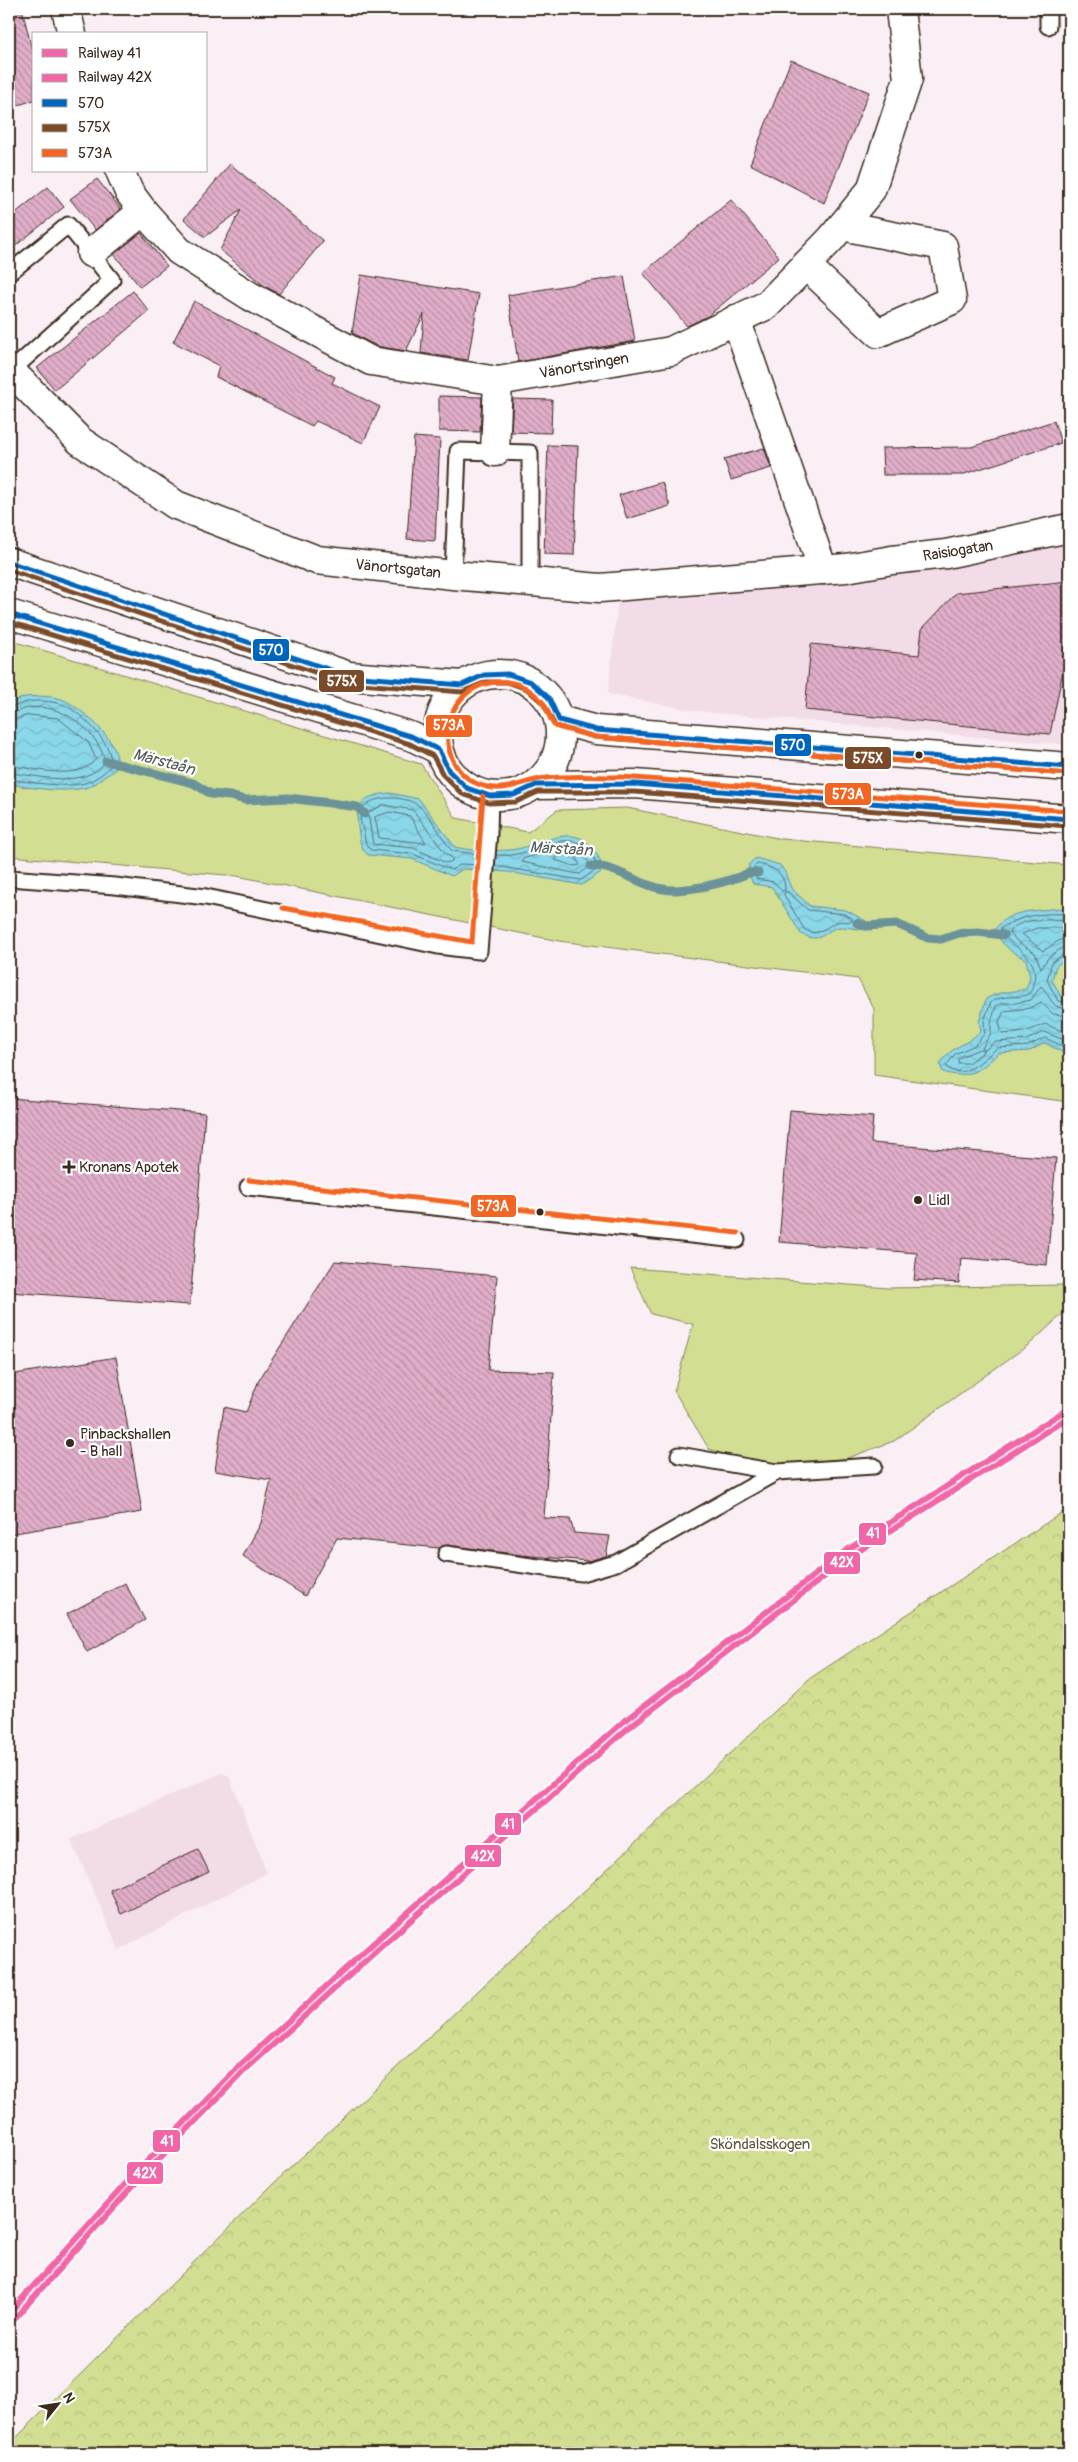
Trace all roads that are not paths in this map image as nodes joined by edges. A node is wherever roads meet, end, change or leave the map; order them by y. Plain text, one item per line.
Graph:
1 (66, 9) edge
2 (900, 9) edge
3 (1048, 9) edge
4 (1048, 26) dead end
5 (72, 32) edge
6 (120, 172) edge
7 (143, 211) junction
8 (842, 226) junction
9 (91, 253) junction
10 (806, 265) junction
11 (9, 273) edge
12 (736, 319) junction
13 (10, 370) edge
14 (498, 381) junction
15 (495, 452) junction
16 (1069, 528) edge
17 (9, 562) edge
18 (835, 569) junction
19 (452, 575) junction
20 (530, 583) junction
21 (9, 614) edge
22 (462, 685) junction
23 (559, 720) junction
24 (439, 750) junction
25 (1069, 767) edge
26 (536, 785) junction
27 (490, 796) junction
28 (1069, 819) edge
29 (9, 878) edge
30 (248, 1187) dead end
31 (737, 1240) dead end
32 (679, 1455) dead end
33 (874, 1466) dead end
34 (777, 1472) junction
35 (446, 1554) dead end

1 - 5 street
2 - 8 street, Vänortsringen
3 - 4 lane
6 - 7 street, Vänortsringen
7 - 9 street
7 - 14 street, Vänortsringen
8 - 10 street, Vänortsringen
8 - 10 street
9 - 11 lane
9 - 13 lane
10 - 12 street, Vänortsringen
12 - 14 street, Vänortsringen
12 - 18 street
13 - 19 street, Vänortsgatan
14 - 15 street
15 - 19 lane
15 - 20 lane
16 - 18 street, Raisiogatan
17 - 22 street
18 - 20 street, Vänortsgatan
19 - 20 street, Vänortsgatan
21 - 24 street
22 - 23 street
22 - 24 street
23 - 25 street
23 - 26 street
24 - 27 street
26 - 27 street
26 - 28 street
27 - 29 lane
30 - 31 lane
32 - 34 lane
33 - 34 lane
34 - 35 lane

